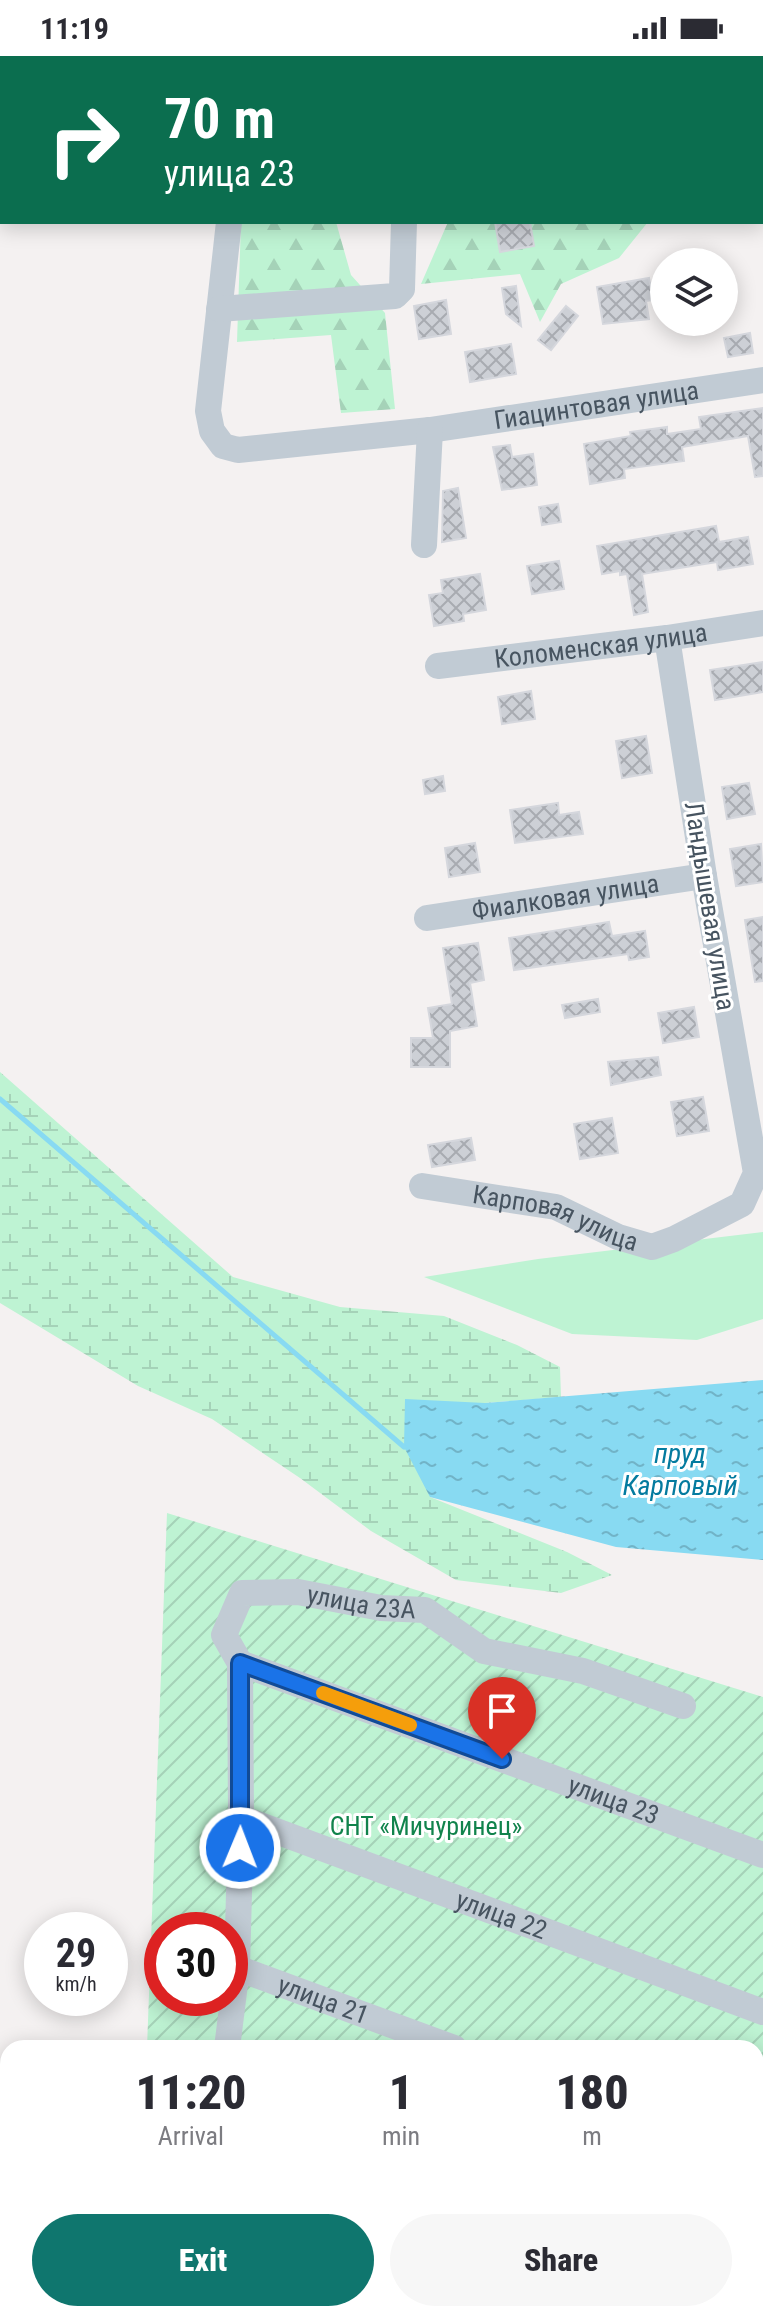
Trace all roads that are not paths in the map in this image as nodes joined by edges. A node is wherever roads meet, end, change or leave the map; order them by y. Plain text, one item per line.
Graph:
1 (229, 224) edge
2 (404, 224) edge
3 (219, 309) junction
4 (763, 380) edge
5 (430, 430) junction
6 (424, 545) dead end
7 (763, 623) edge
8 (667, 638) junction
9 (438, 666) dead end
10 (704, 876) junction
11 (427, 918) dead end
12 (756, 1173) joint
13 (422, 1186) dead end
14 (240, 1663) junction
15 (683, 1706) dead end
16 (241, 1818) junction
17 (763, 1855) edge
18 (238, 1912) edge
19 (248, 1972) edge
20 (763, 2012) edge
21 (231, 2016) edge
22 (228, 2040) edge
23 (432, 2040) edge

1 - 3 street
2 - 3 street
3 - 5 street, Гиацинтовая улица
4 - 5 street, Гиацинтовая улица
5 - 6 street
7 - 8 street, Коломенская улица
8 - 9 street, Коломенская улица
8 - 10 street, Ландышевая улица
10 - 11 street, Фиалковая улица
10 - 12 street, Ландышевая улица
12 - 13 street, Карповая улица
14 - 15 street, улица 23А
14 - 16 street
14 - 17 street, улица 23
16 - 18 street
16 - 20 street, улица 22
19 - 23 street, улица 21
21 - 22 street

